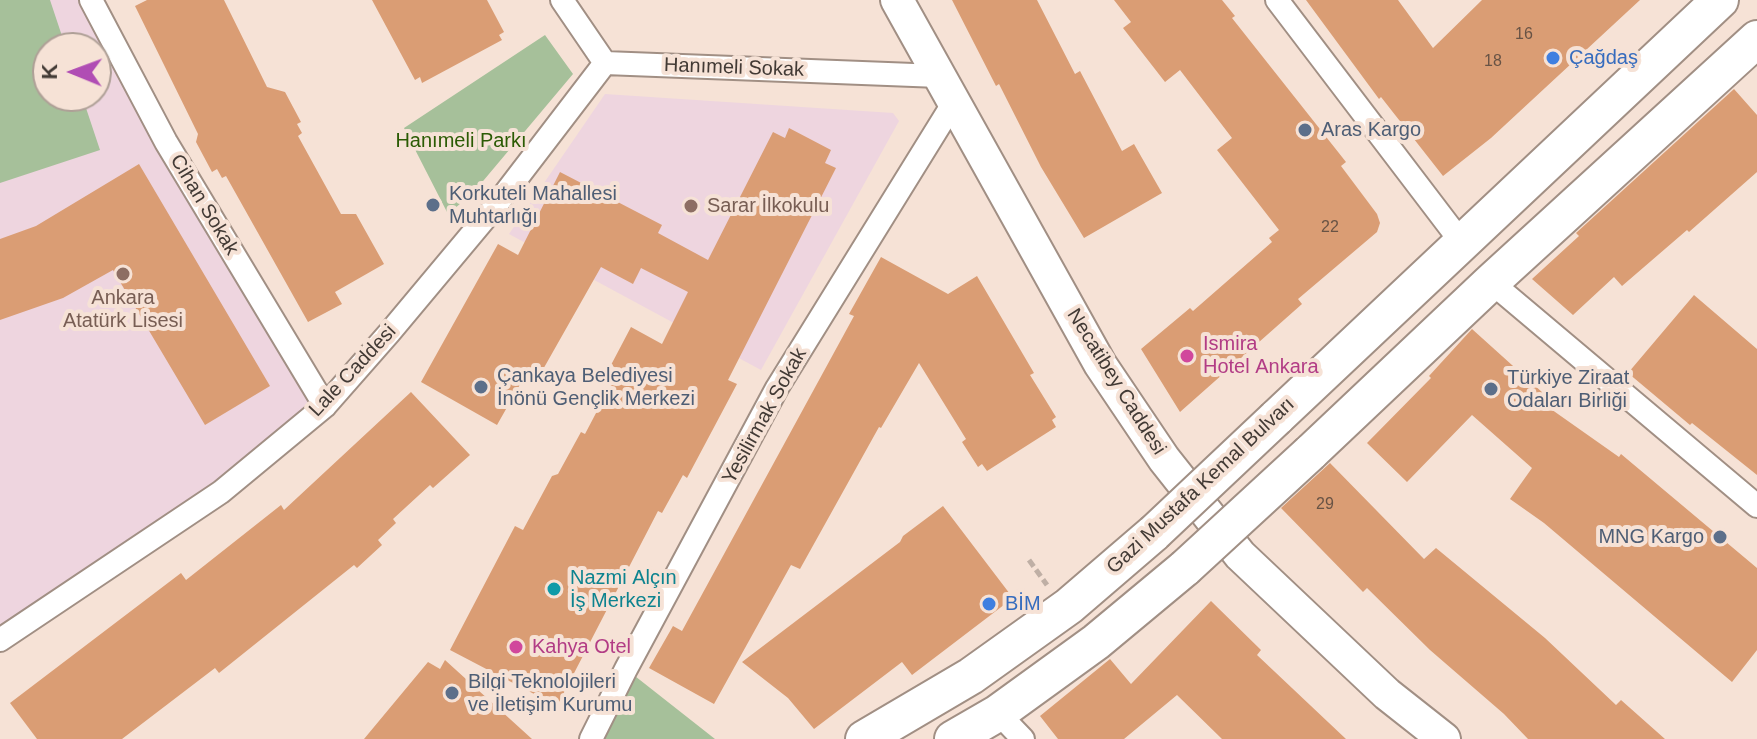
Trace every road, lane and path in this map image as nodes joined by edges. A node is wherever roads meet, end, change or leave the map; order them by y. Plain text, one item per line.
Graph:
1 (91, 0) edge
2 (562, 0) edge
3 (897, 0) edge
4 (1277, 0) edge
5 (1720, 0) edge
6 (1755, 45) edge
7 (605, 63) junction
8 (946, 89) junction
9 (1462, 243) junction
10 (1491, 282) junction
11 (325, 406) junction
12 (1757, 506) edge
13 (0, 640) edge
14 (998, 713) junction
15 (591, 739) edge
16 (864, 739) edge
17 (953, 739) edge
18 (1023, 739) edge
19 (1444, 739) edge

1 - 11 street, Cihan Sokak
2 - 7 street
3 - 8 main road, Necatibey Caddesi
4 - 9 street
5 - 9 main road, Gazi Mustafa Kemal Bulvarı
6 - 10 main road
7 - 8 street, Hanımeli Sokak
7 - 11 street, Lale Caddesi
8 - 15 street, Yesilirmak Sokak
8 - 19 main road, Necatibey Caddesi
9 - 16 main road, Gazi Mustafa Kemal Bulvarı, bridge
10 - 12 street
10 - 14 main road, bridge
11 - 13 street, Lale Caddesi
14 - 17 main road
14 - 18 street

